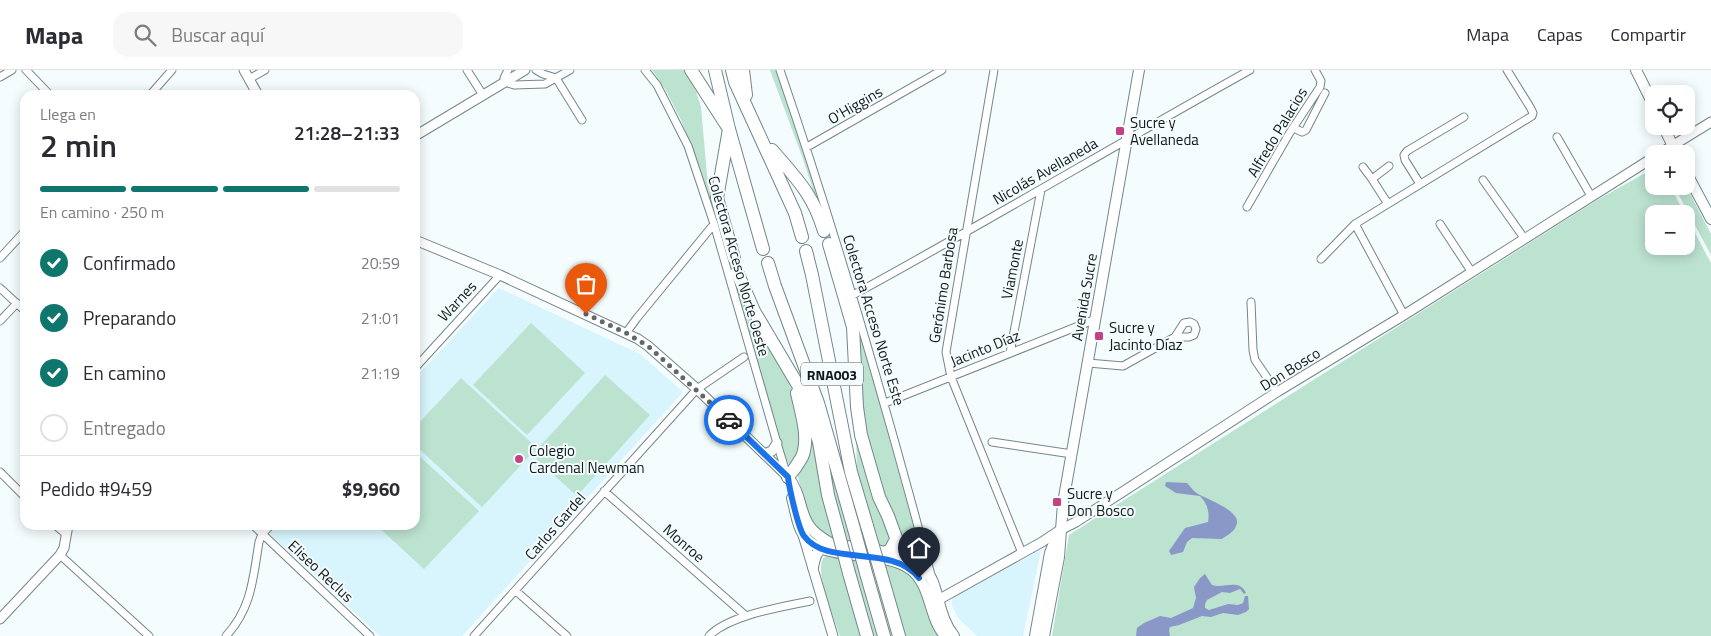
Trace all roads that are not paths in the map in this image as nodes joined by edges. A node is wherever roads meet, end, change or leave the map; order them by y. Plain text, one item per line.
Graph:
1 (12, 70) edge
2 (26, 70) edge
3 (172, 70) edge
4 (244, 70) edge
5 (265, 70) edge
6 (468, 70) edge
7 (508, 70) edge
8 (525, 70) edge
9 (536, 70) edge
10 (570, 70) edge
11 (645, 70) edge
12 (691, 70) edge
13 (715, 70) edge
14 (732, 70) edge
15 (743, 70) edge
16 (780, 70) edge
17 (942, 70) edge
18 (994, 70) edge
19 (1139, 70) edge
20 (1250, 70) edge
21 (1314, 70) edge
22 (1507, 70) edge
23 (1636, 70) edge
24 (0, 77) edge
25 (556, 78) junction
26 (249, 80) junction
27 (505, 82) junction
28 (1645, 88) edge
29 (45, 90) edge
30 (154, 90) edge
31 (255, 90) edge
32 (1325, 93) dead end
33 (483, 94) junction
34 (751, 116) junction
35 (1464, 117) dead end
36 (582, 120) dead end
37 (1711, 122) edge
38 (1294, 128) junction
39 (729, 129) junction
40 (420, 133) edge
41 (1556, 137) dead end
42 (762, 138) junction
43 (1127, 139) junction
44 (1681, 145) edge
45 (807, 148) junction
46 (1645, 163) edge
47 (1389, 166) dead end
48 (1363, 167) dead end
49 (1372, 179) junction
50 (1483, 180) dead end
51 (1420, 184) junction
52 (1695, 189) edge
53 (1041, 190) junction
54 (1591, 196) junction
55 (1388, 204) junction
56 (1247, 207) dead end
57 (1711, 219) edge
58 (714, 224) junction
59 (1355, 224) junction
60 (1440, 224) dead end
61 (824, 230) dead end
62 (966, 232) junction
63 (20, 236) edge
64 (802, 237) dead end
65 (1524, 238) junction
66 (420, 242) edge
67 (828, 244) dead end
68 (764, 249) dead end
69 (806, 251) dead end
70 (0, 258) edge
71 (734, 258) dead end
72 (1321, 259) dead end
73 (768, 262) dead end
74 (1472, 271) junction
75 (738, 272) dead end
76 (500, 276) junction
77 (0, 288) edge
78 (853, 294) junction
79 (1251, 302) dead end
80 (17, 303) junction
81 (20, 306) edge
82 (1404, 315) junction
83 (1096, 319) junction
84 (0, 321) edge
85 (626, 333) junction
86 (1175, 337) dead end
87 (1010, 353) junction
88 (744, 357) dead end
89 (420, 363) edge
90 (1088, 363) junction
91 (787, 365) junction
92 (951, 377) junction
93 (697, 390) junction
94 (1278, 392) junction
95 (884, 403) junction
96 (992, 442) dead end
97 (776, 443) junction
98 (764, 454) junction
99 (1072, 454) junction
100 (0, 472) edge
101 (788, 477) junction
102 (604, 490) junction
103 (20, 492) edge
104 (67, 530) edge
105 (258, 530) edge
106 (266, 530) edge
107 (1060, 530) junction
108 (262, 534) junction
109 (803, 535) junction
110 (896, 539) junction
111 (832, 544) junction
112 (820, 548) junction
113 (1022, 553) junction
114 (60, 555) junction
115 (882, 560) junction
116 (913, 560) junction
117 (812, 567) junction
118 (932, 580) junction
119 (516, 590) junction
120 (810, 600) dead end
121 (938, 600) junction
122 (746, 616) junction
123 (0, 619) edge
124 (149, 636) edge
125 (226, 636) edge
126 (370, 636) edge
127 (474, 636) edge
128 (567, 636) edge
129 (709, 636) edge
130 (833, 636) edge
131 (867, 636) edge
132 (884, 636) edge
133 (899, 636) edge
134 (946, 636) edge
135 (954, 636) edge
136 (1035, 636) edge
137 (1044, 636) edge

1 - 24 street
2 - 29 street
3 - 30 street
4 - 26 street
5 - 26 street
6 - 33 street
7 - 27 street
8 - 27 street
9 - 25 street
10 - 25 street
11 - 58 street, Colectora Acceso Norte Oeste
12 - 39 highway
13 - 39 highway
14 - 34 highway
15 - 34 highway
16 - 45 street, Colectora Acceso Norte Este
17 - 45 street, O'Higgins
18 - 62 street, Gerónimo Barbosa
19 - 43 main road, Avenida Sucre
20 - 43 street, Nicolás Avellaneda
21 - 38 street, Alfredo Palacios
22 - 51 street
23 - 28 main road
25 - 27 street
25 - 36 street
26 - 31 street
27 - 33 street
32 - 38 street
33 - 40 street
34 - 42 highway
35 - 51 street
37 - 44 street
38 - 56 street, Alfredo Palacios
39 - 68 highway
39 - 71 highway
41 - 54 street
42 - 61 highway
42 - 64 highway
43 - 53 street, Nicolás Avellaneda
43 - 83 main road, Avenida Sucre
45 - 78 street, Colectora Acceso Norte Este
46 - 54 street, Don Bosco
47 - 49 street
48 - 49 street
49 - 55 street
50 - 65 street
51 - 55 street
52 - 57 main road
53 - 62 street, Nicolás Avellaneda
53 - 87 street, Viamonte
54 - 65 street, Don Bosco
55 - 59 street
58 - 85 street
58 - 97 street, Colectora Acceso Norte Oeste
59 - 72 street
59 - 82 street
60 - 74 street
62 - 78 street, Nicolás Avellaneda
62 - 92 street, Gerónimo Barbosa
63 - 70 street
65 - 74 street, Don Bosco
66 - 76 street
67 - 110 highway
69 - 115 highway, RNA003, bridge
73 - 132 highway, RNA003, bridge
74 - 82 street, Don Bosco
75 - 91 highway
76 - 85 street
76 - 89 street, Warnes
77 - 80 street
78 - 95 street, Colectora Acceso Norte Este
79 - 94 street
80 - 81 street
80 - 84 street
82 - 94 street, Don Bosco
83 - 87 street, Jacinto Díaz
83 - 90 main road, Avenida Sucre
85 - 93 street
86 - 90 street
87 - 92 street, Jacinto Díaz
88 - 93 street
90 - 99 main road, Avenida Sucre
91 - 101 highway
91 - 131 highway, bridge
92 - 95 street, Jacinto Díaz
92 - 113 street, Gerónimo Barbosa
93 - 98 street
93 - 102 street, Carlos Gardel
94 - 107 street, Don Bosco
95 - 118 street, Colectora Acceso Norte Este
96 - 99 street
97 - 98 street
97 - 101 street, Colectora Acceso Norte Oeste
98 - 101 street
99 - 107 main road, Avenida Sucre
100 - 103 street
101 - 109 main road
101 - 111 main road
102 - 119 street, Carlos Gardel
102 - 122 street, Monroe
104 - 114 street
105 - 108 street, Eliseo Reclus
106 - 108 street
107 - 113 street, Don Bosco
107 - 136 main road, Avenida Sucre
107 - 137 main road, Avenida Sucre
108 - 125 street
108 - 126 street, Eliseo Reclus
109 - 112 main road
109 - 117 street
110 - 115 highway
110 - 116 highway
111 - 112 main road
111 - 115 main road
112 - 115 main road
112 - 117 main road
113 - 121 street, Don Bosco
114 - 123 street
114 - 124 street
115 - 116 main road
115 - 133 highway, RNA003
115 - 134 main road
116 - 118 main road
117 - 130 street
118 - 121 main road
119 - 127 street, Carlos Gardel
119 - 128 street
120 - 122 street
121 - 135 main road
122 - 129 street

